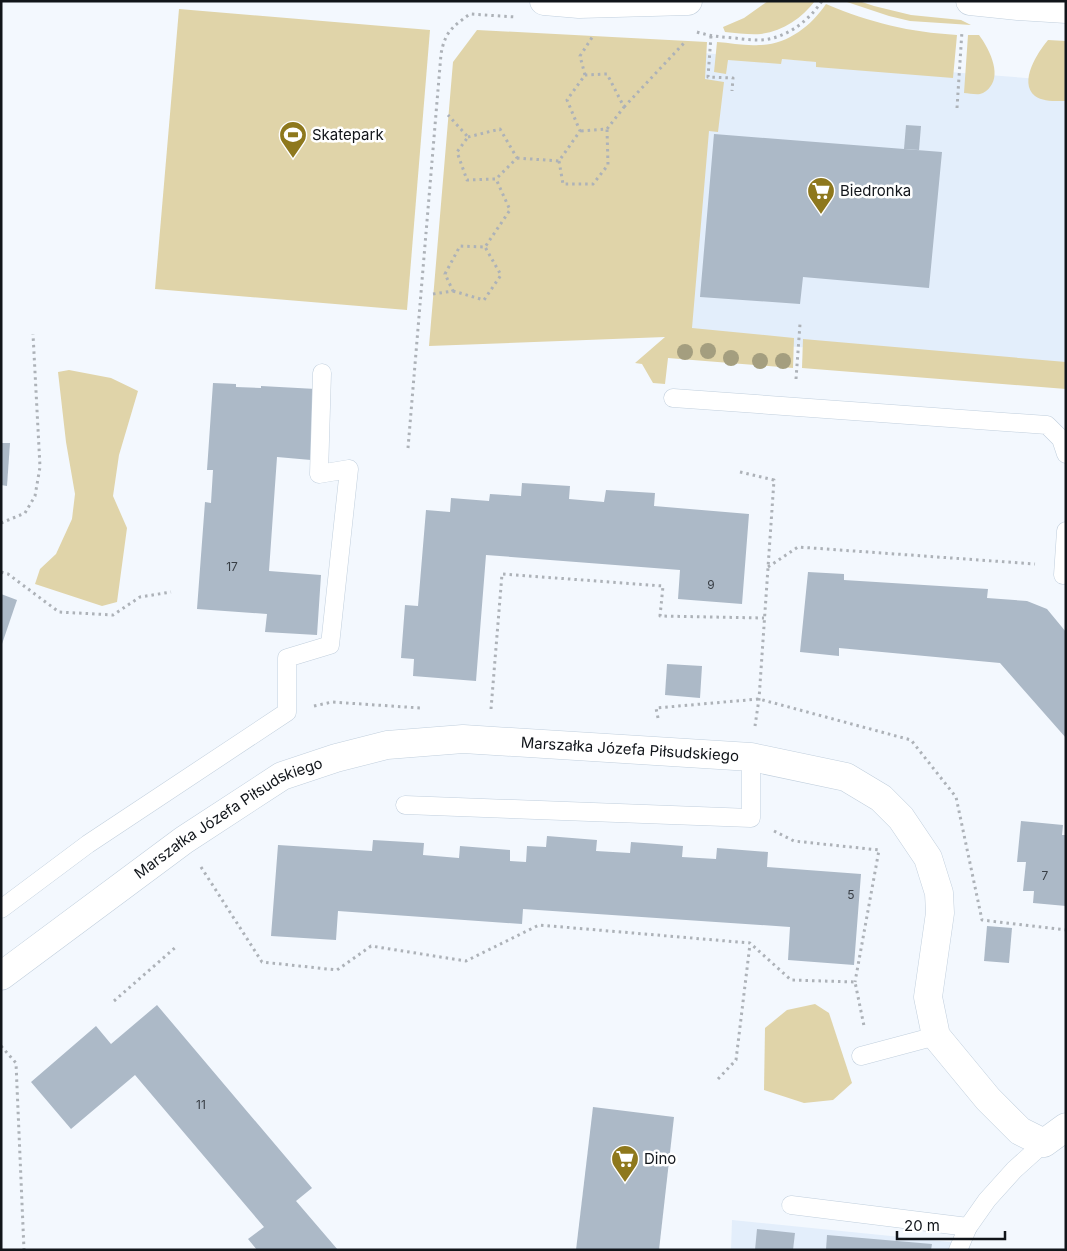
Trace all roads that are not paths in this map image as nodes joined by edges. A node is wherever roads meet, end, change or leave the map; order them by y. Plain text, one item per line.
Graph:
1 (544, 1) edge
2 (688, 1) edge
3 (970, 1) edge
4 (1066, 9) edge
5 (322, 373) dead end
6 (673, 398) dead end
7 (1066, 454) edge
8 (1066, 531) edge
9 (1063, 576) road end
10 (751, 756) junction
11 (405, 805) dead end
12 (1, 909) edge
13 (1, 976) edge
14 (936, 1036) junction
15 (866, 1055) road end
16 (1066, 1127) edge
17 (1044, 1143) junction
18 (791, 1205) dead end
19 (968, 1227) junction
20 (958, 1250) edge

1 - 2 street
3 - 4 street
5 - 12 lane
6 - 7 lane
8 - 9 lane
10 - 11 lane
10 - 13 street, Marszałka Józefa Piłsudskiego
10 - 14 street, Marszałka Józefa Piłsudskiego
14 - 15 lane
14 - 17 street, Marszałka Józefa Piłsudskiego
16 - 17 street
17 - 19 lane
18 - 19 lane
19 - 20 lane

